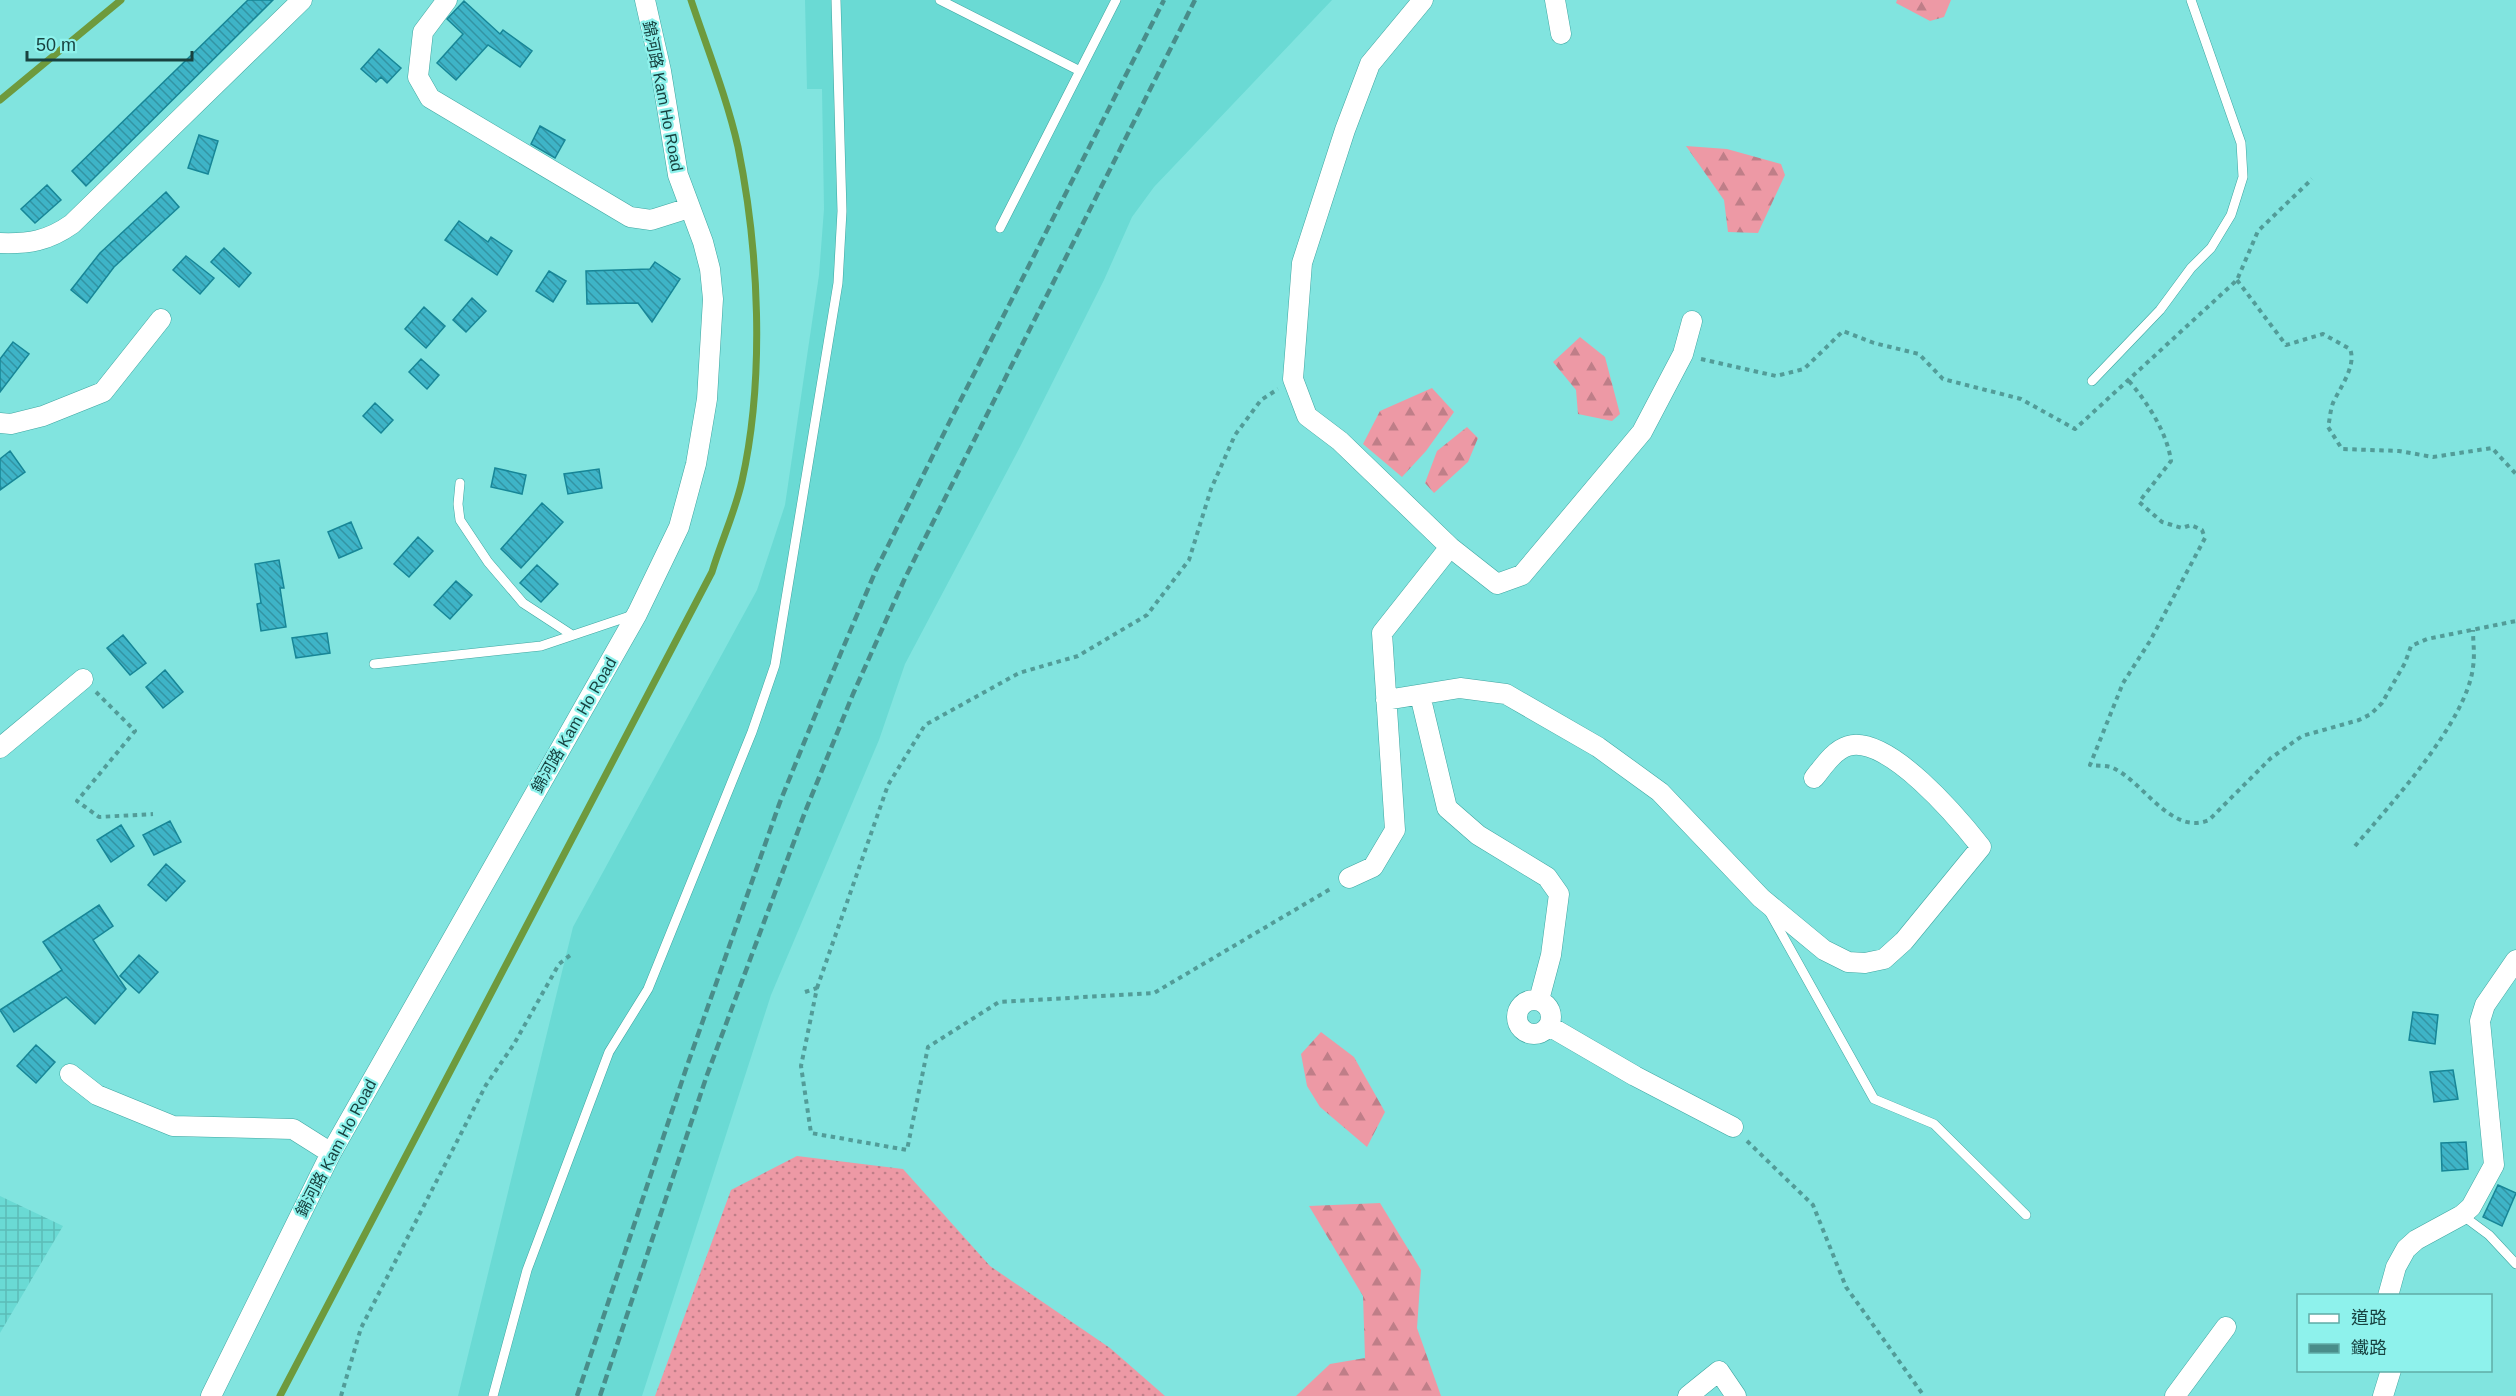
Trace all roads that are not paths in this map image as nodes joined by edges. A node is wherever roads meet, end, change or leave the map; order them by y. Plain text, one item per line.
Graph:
1 (302, 0) edge
2 (447, 0) edge
3 (645, 0) edge
4 (836, 0) edge
5 (940, 0) edge
6 (1116, 0) edge
7 (1423, 0) edge
8 (1555, 0) edge
9 (2191, 0) edge
10 (1561, 34) dead end
11 (1080, 71) junction
12 (689, 208) junction
13 (1000, 228) dead end
14 (0, 243) edge
15 (161, 319) dead end
16 (1692, 321) dead end
17 (2092, 381) dead end
18 (0, 423) edge
19 (460, 483) dead end
20 (1450, 547) junction
21 (637, 614) junction
22 (572, 635) junction
23 (374, 664) dead end
24 (83, 679) road end
25 (1420, 695) junction
26 (1386, 700) junction
27 (0, 748) edge
28 (1814, 778) dead end
29 (1349, 878) road end
30 (1761, 898) junction
31 (2516, 960) edge
32 (1539, 999) junction
33 (1549, 1026) junction
34 (70, 1074) dead end
35 (1733, 1127) road end
36 (331, 1153) junction
37 (2026, 1215) dead end
38 (2463, 1215) junction
39 (2516, 1264) edge
40 (2389, 1294) edge
41 (2226, 1327) dead end
42 (2391, 1372) edge
43 (211, 1396) edge
44 (493, 1396) edge
45 (1688, 1396) edge
46 (1737, 1396) edge
47 (2175, 1396) edge
48 (2383, 1396) edge

1 - 14 street
2 - 12 street
3 - 12 street, 錦河路 Kam Ho Road
4 - 44 lane
5 - 11 lane
6 - 11 lane
7 - 20 street
8 - 10 street
9 - 17 lane
11 - 13 lane
12 - 21 street, 錦河路 Kam Ho Road
15 - 18 street
16 - 20 street
19 - 22 lane
20 - 26 street
21 - 22 lane
21 - 36 street, 錦河路 Kam Ho Road
22 - 23 lane
24 - 27 street
25 - 26 street
25 - 30 street
25 - 32 street
26 - 29 street
28 - 30 street
30 - 37 lane
31 - 38 street
32 - 33 street
32 - 33 street
33 - 35 street
34 - 36 street
36 - 43 street, 錦河路 Kam Ho Road
38 - 39 lane
38 - 40 street
41 - 47 street
42 - 48 street
45 - 46 street

